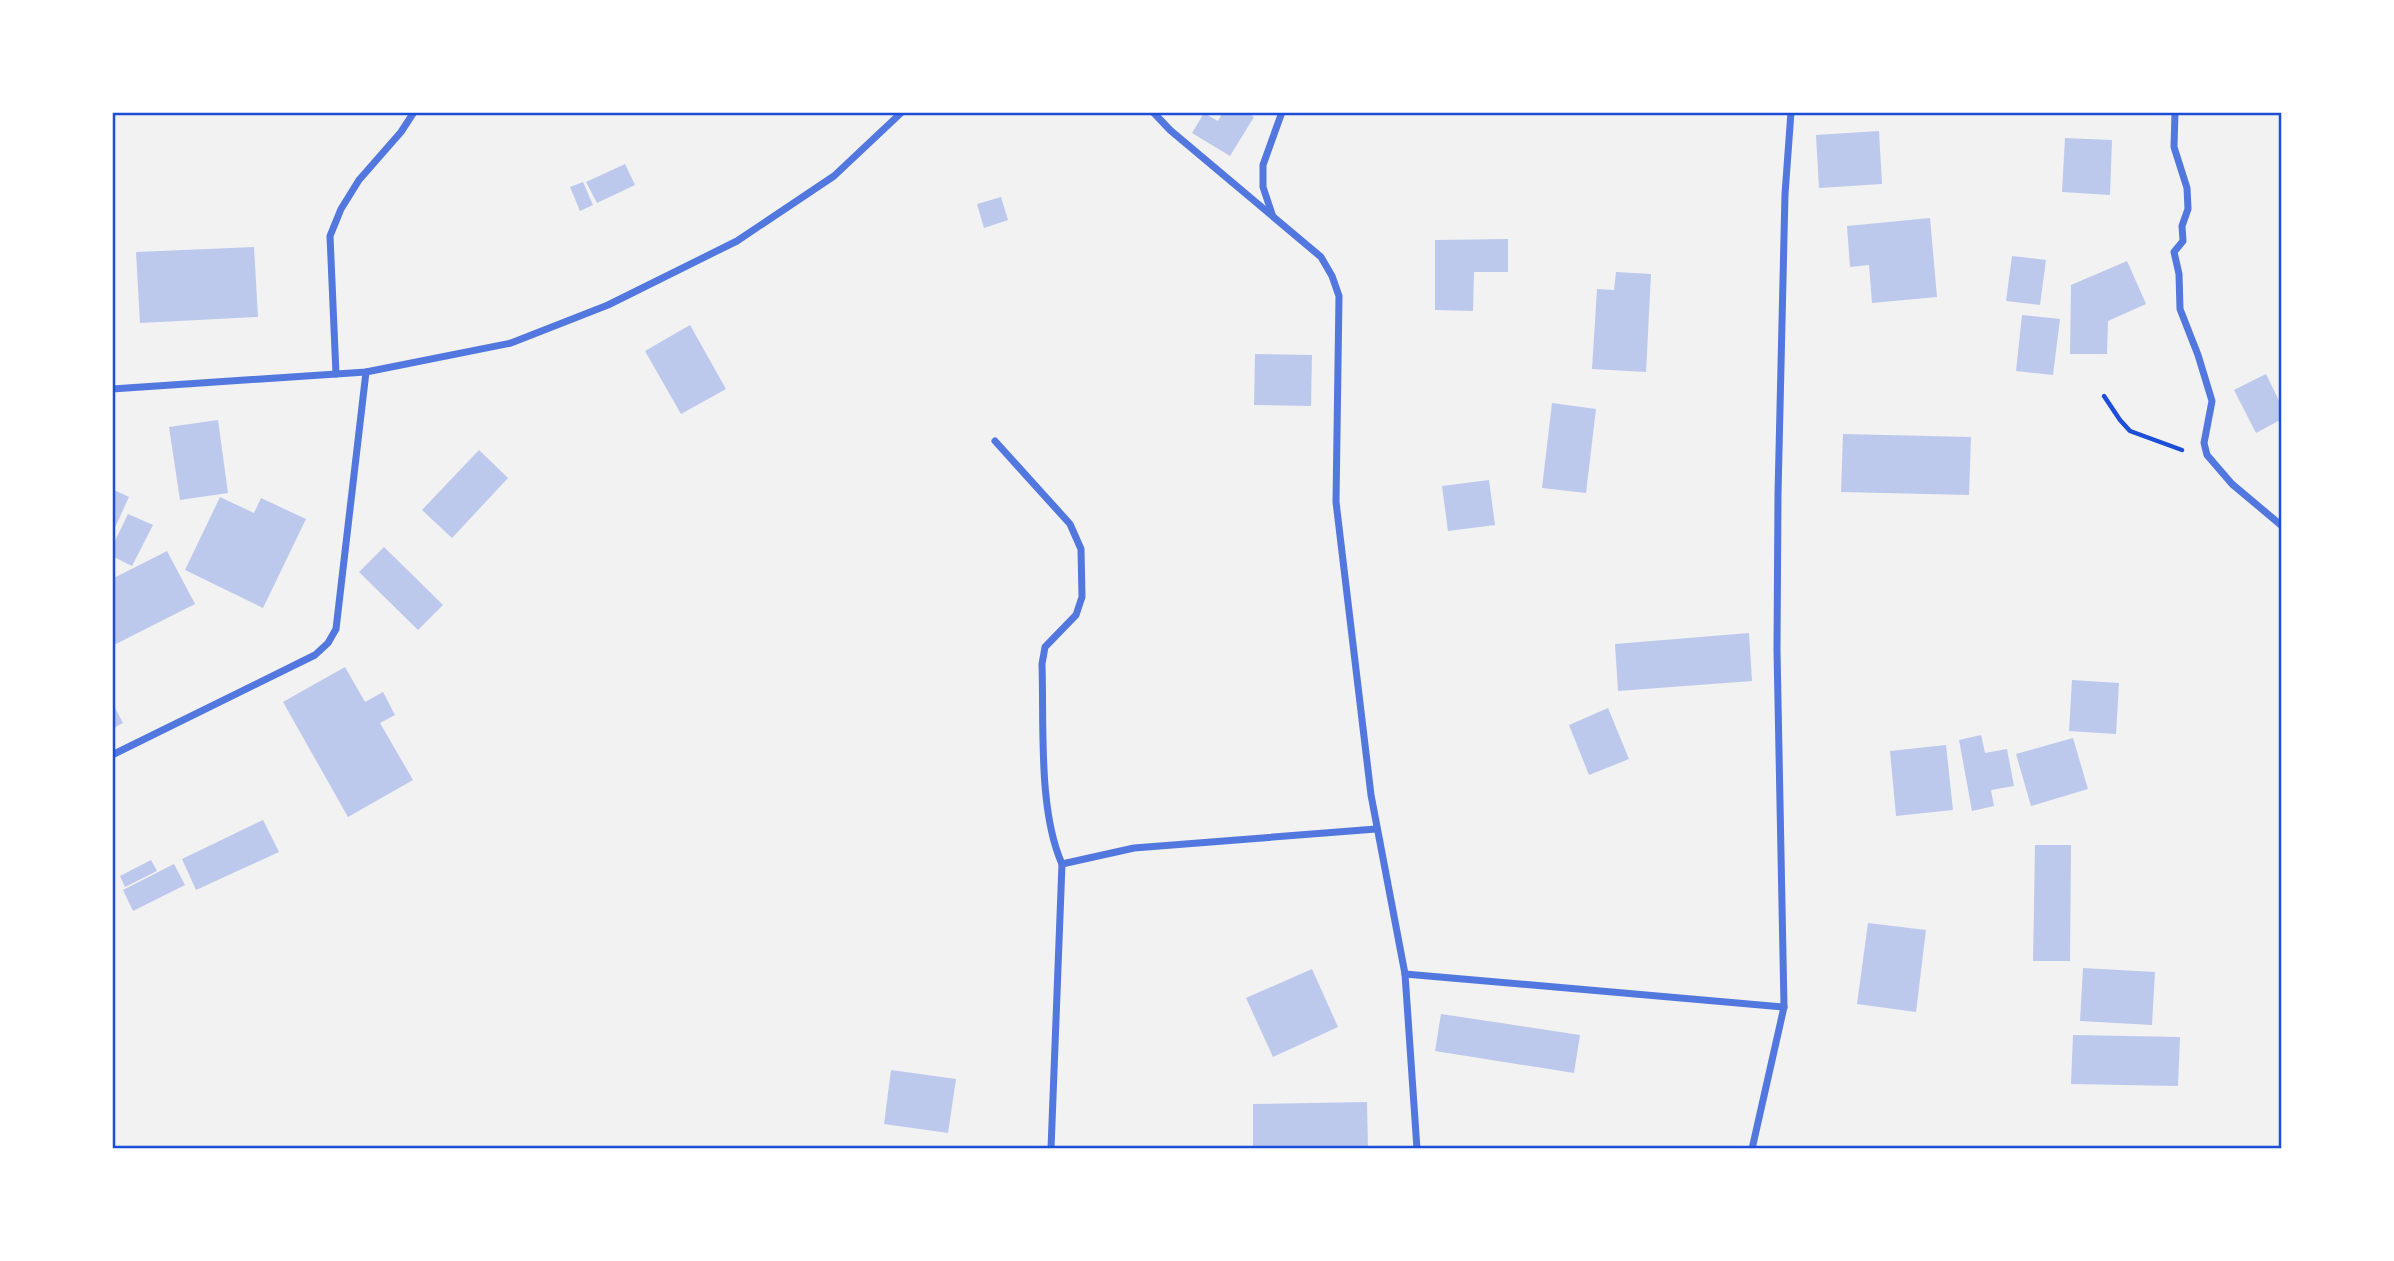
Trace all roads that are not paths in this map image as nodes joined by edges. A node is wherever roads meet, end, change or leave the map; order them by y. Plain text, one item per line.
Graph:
1 (414, 112) edge
2 (902, 112) edge
3 (1153, 112) edge
4 (1282, 112) edge
5 (1791, 112) edge
6 (2175, 112) edge
7 (1272, 214) junction
8 (366, 372) junction
9 (336, 374) junction
10 (112, 389) edge
11 (995, 441) dead end
12 (2282, 526) edge
13 (112, 755) edge
14 (1376, 829) junction
15 (1062, 864) junction
16 (1405, 974) junction
17 (1784, 1007) junction
18 (1051, 1149) edge
19 (1418, 1149) edge
20 (1752, 1149) edge

1 - 9 street
2 - 8 street
3 - 7 street
4 - 7 street
5 - 17 street
6 - 12 street
7 - 14 street
8 - 9 street
8 - 13 street
9 - 10 street
11 - 15 street
14 - 15 street
14 - 16 street
15 - 18 street
16 - 17 street
16 - 19 street
17 - 20 street

